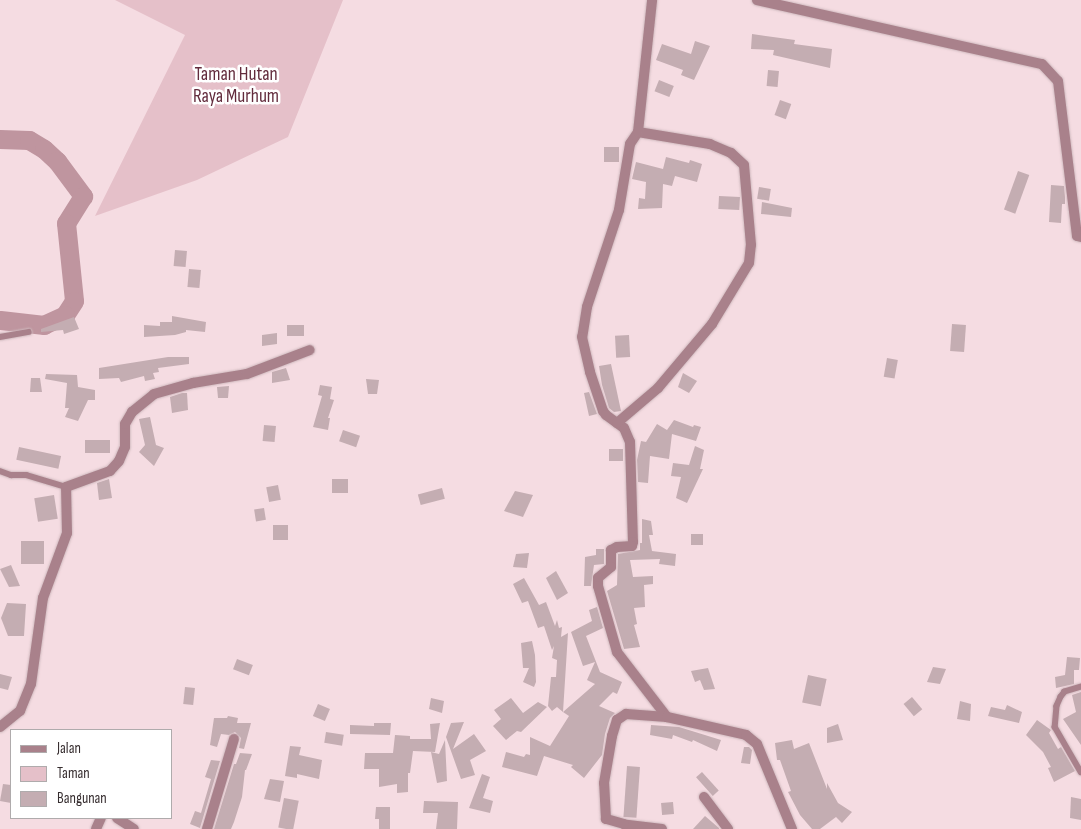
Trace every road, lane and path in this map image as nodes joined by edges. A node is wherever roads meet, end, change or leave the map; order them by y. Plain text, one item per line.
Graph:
1 (652, 0) edge
2 (757, 0) edge
3 (638, 132) junction
4 (1081, 238) edge
5 (29, 332) dead end
6 (0, 337) edge
7 (310, 350) dead end
8 (617, 423) junction
9 (0, 471) edge
10 (66, 487) junction
11 (1081, 687) edge
12 (667, 717) junction
13 (0, 727) edge
14 (234, 739) dead end
15 (1081, 772) edge
16 (704, 797) dead end
17 (119, 819) edge
18 (134, 829) edge
19 (207, 829) edge
20 (662, 829) edge
21 (728, 829) edge
22 (792, 829) edge

1 - 3 street
2 - 4 street
3 - 8 street
3 - 8 street
5 - 6 lane
7 - 10 street
8 - 12 street
9 - 10 lane
10 - 13 street
11 - 15 lane
12 - 20 street
12 - 22 street
14 - 19 street
16 - 21 street
17 - 18 street

